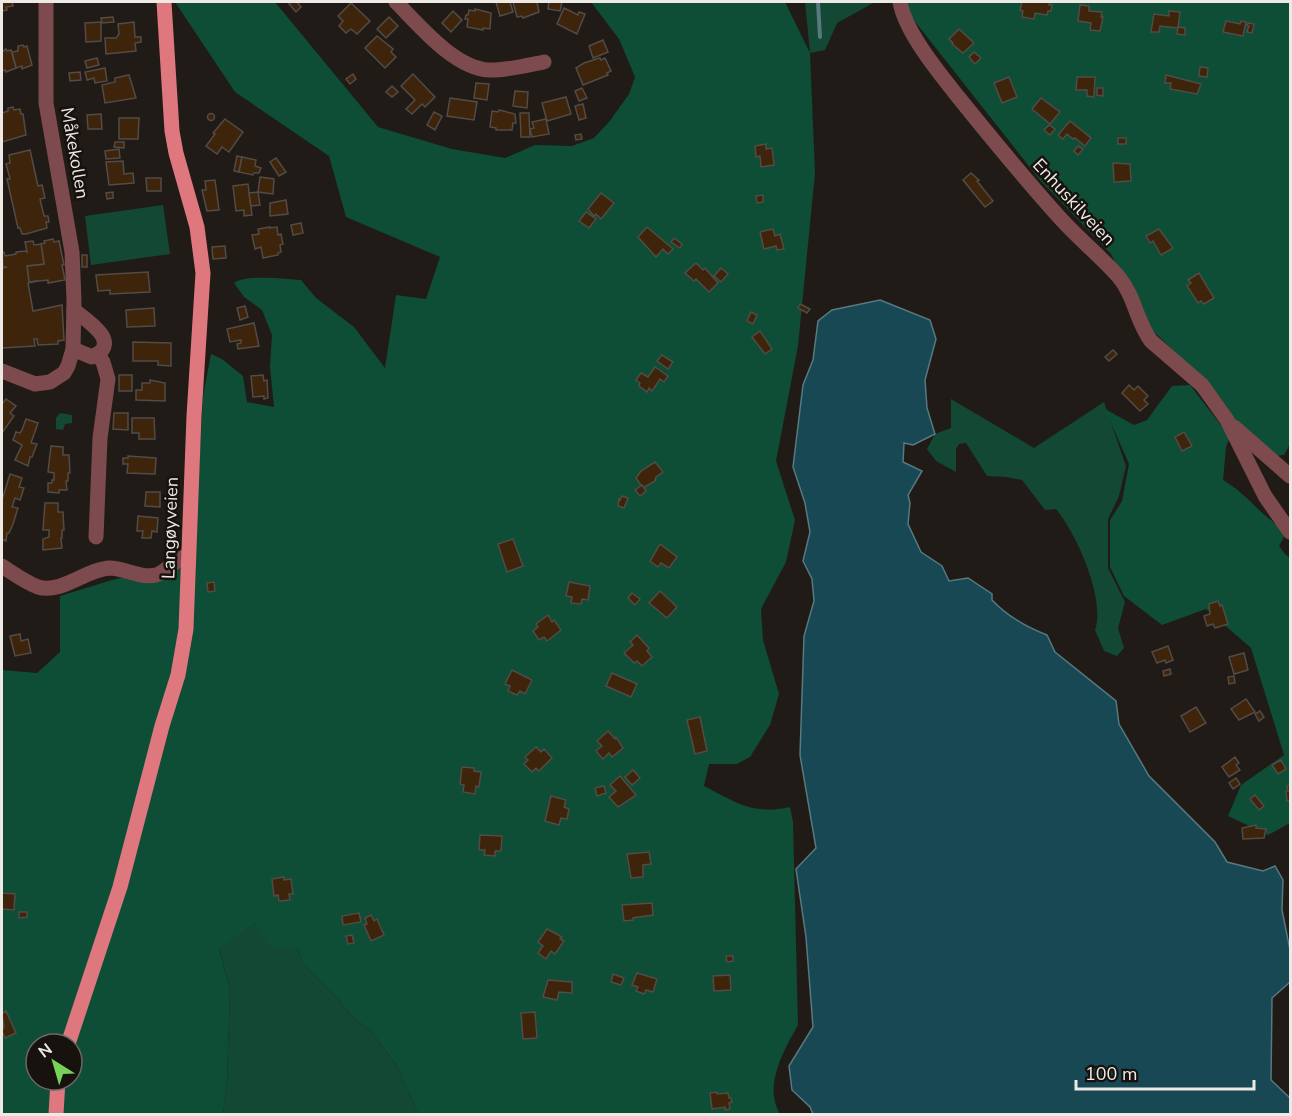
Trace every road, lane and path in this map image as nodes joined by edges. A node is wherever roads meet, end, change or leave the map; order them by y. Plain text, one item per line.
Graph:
1 (46, 2) edge
2 (164, 2) edge
3 (396, 2) edge
4 (900, 2) edge
5 (544, 62) dead end
6 (74, 310) junction
7 (73, 349) junction
8 (98, 354) junction
9 (2, 371) edge
10 (1227, 420) junction
11 (1290, 476) edge
12 (1290, 532) edge
13 (96, 537) dead end
14 (188, 556) junction
15 (2, 566) edge
16 (72, 1032) edge
17 (57, 1092) edge
18 (56, 1114) edge

1 - 6 street, Måkekollen
2 - 14 main road, Langøyveien
3 - 5 street
4 - 10 street, Enhuskilveien
6 - 7 street, Måkekollen
6 - 8 street
7 - 8 street
7 - 9 street, Måkekollen
8 - 13 street
10 - 11 street, Enhuskilveien
10 - 12 street, Enhuskilveien
14 - 15 street
14 - 16 main road, Langøyveien
17 - 18 main road

